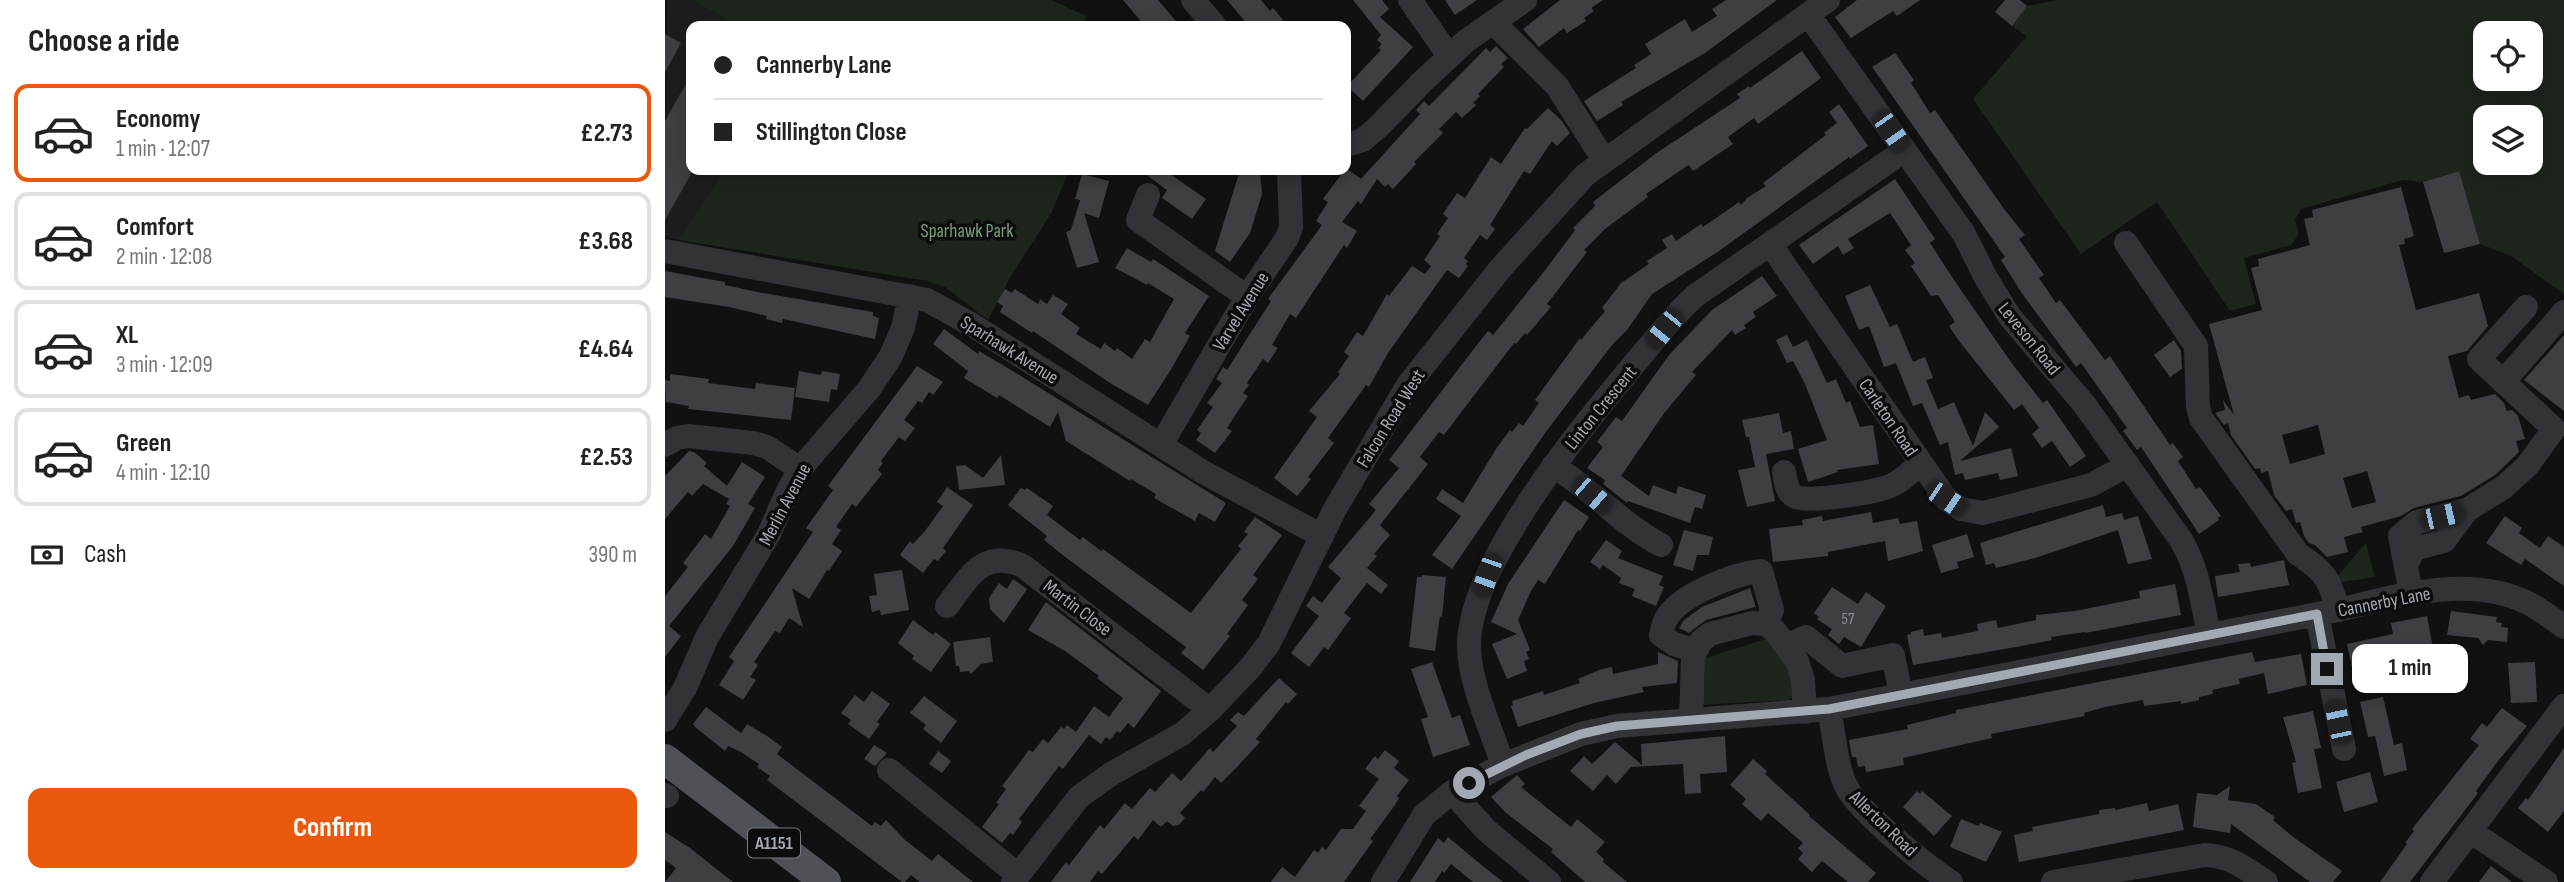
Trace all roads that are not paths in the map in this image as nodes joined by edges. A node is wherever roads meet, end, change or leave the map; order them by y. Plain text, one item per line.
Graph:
1 (1193, 0) edge
2 (1410, 0) edge
3 (1525, 0) edge
4 (1818, 7) edge
5 (1211, 21) edge
6 (1493, 22) junction
7 (1449, 56) junction
8 (1351, 144) edge
9 (1905, 150) junction
10 (1604, 160) junction
11 (1289, 175) edge
12 (1148, 195) dead end
13 (2126, 243) dead end
14 (1770, 244) junction
15 (665, 251) edge
16 (911, 296) junction
17 (1247, 297) junction
18 (2526, 307) dead end
19 (2564, 312) edge
20 (2503, 382) junction
21 (666, 443) edge
22 (1161, 445) junction
23 (1920, 463) junction
24 (2128, 465) junction
25 (1553, 466) junction
26 (800, 469) junction
27 (1784, 472) dead end
28 (1322, 536) junction
29 (1661, 545) dead end
30 (2411, 593) junction
31 (947, 606) dead end
32 (2327, 612) junction
33 (1766, 624) junction
34 (2564, 627) edge
35 (2209, 634) junction
36 (1787, 645) junction
37 (1696, 651) junction
38 (1901, 695) junction
39 (2564, 706) edge
40 (1210, 710) junction
41 (1817, 710) junction
42 (665, 720) edge
43 (1691, 720) junction
44 (2344, 749) dead end
45 (665, 759) edge
46 (1503, 765) junction
47 (889, 770) dead end
48 (1452, 792) junction
49 (2470, 831) junction
50 (1016, 878) edge
51 (826, 882) edge
52 (1383, 882) edge
53 (1549, 882) edge
54 (1951, 882) edge
55 (2053, 882) edge
56 (2266, 882) edge
57 (2432, 882) edge
58 (2546, 882) edge

1 - 5 street
2 - 7 street
3 - 6 street
4 - 9 street, Leveson Road
4 - 10 street, Falcon Road West
6 - 7 street
6 - 10 street
7 - 8 street
9 - 14 street, Linton Crescent
9 - 24 street, Leveson Road
10 - 28 street, Falcon Road West
11 - 17 street, Varvel Avenue
12 - 17 street
13 - 32 street
14 - 23 street, Carleton Road
14 - 25 street, Linton Crescent
15 - 16 street, Sparhawk Avenue
16 - 22 street, Sparhawk Avenue
16 - 26 street, Merlin Avenue
17 - 22 street, Varvel Avenue
18 - 20 street
19 - 20 street
20 - 30 street
21 - 26 street
22 - 28 street, Sparhawk Avenue
23 - 24 street, Carleton Road
23 - 27 street
24 - 35 street, Leveson Road
25 - 29 street
25 - 46 street, Linton Crescent
26 - 42 street, Merlin Avenue
28 - 40 street, Falcon Road West
30 - 32 street, Cannerby Lane
30 - 34 street, Cannerby Lane
31 - 40 street, Martin Close
32 - 35 street, Cannerby Lane
32 - 44 street
33 - 36 street, Allerton Road
33 - 37 street
33 - 37 street
35 - 38 street, Cannerby Lane
36 - 38 street
36 - 41 street, Allerton Road
37 - 43 street
38 - 41 street, Cannerby Lane
39 - 49 street
40 - 50 street, Falcon Road West
41 - 43 street, Cannerby Lane
41 - 54 street, Allerton Road
43 - 46 street, Cannerby Lane
45 - 51 main road, A1151
46 - 48 street, Cannerby Lane
47 - 50 street
48 - 52 street, Cannerby Lane
48 - 53 street
49 - 57 street
49 - 58 street
55 - 56 street

